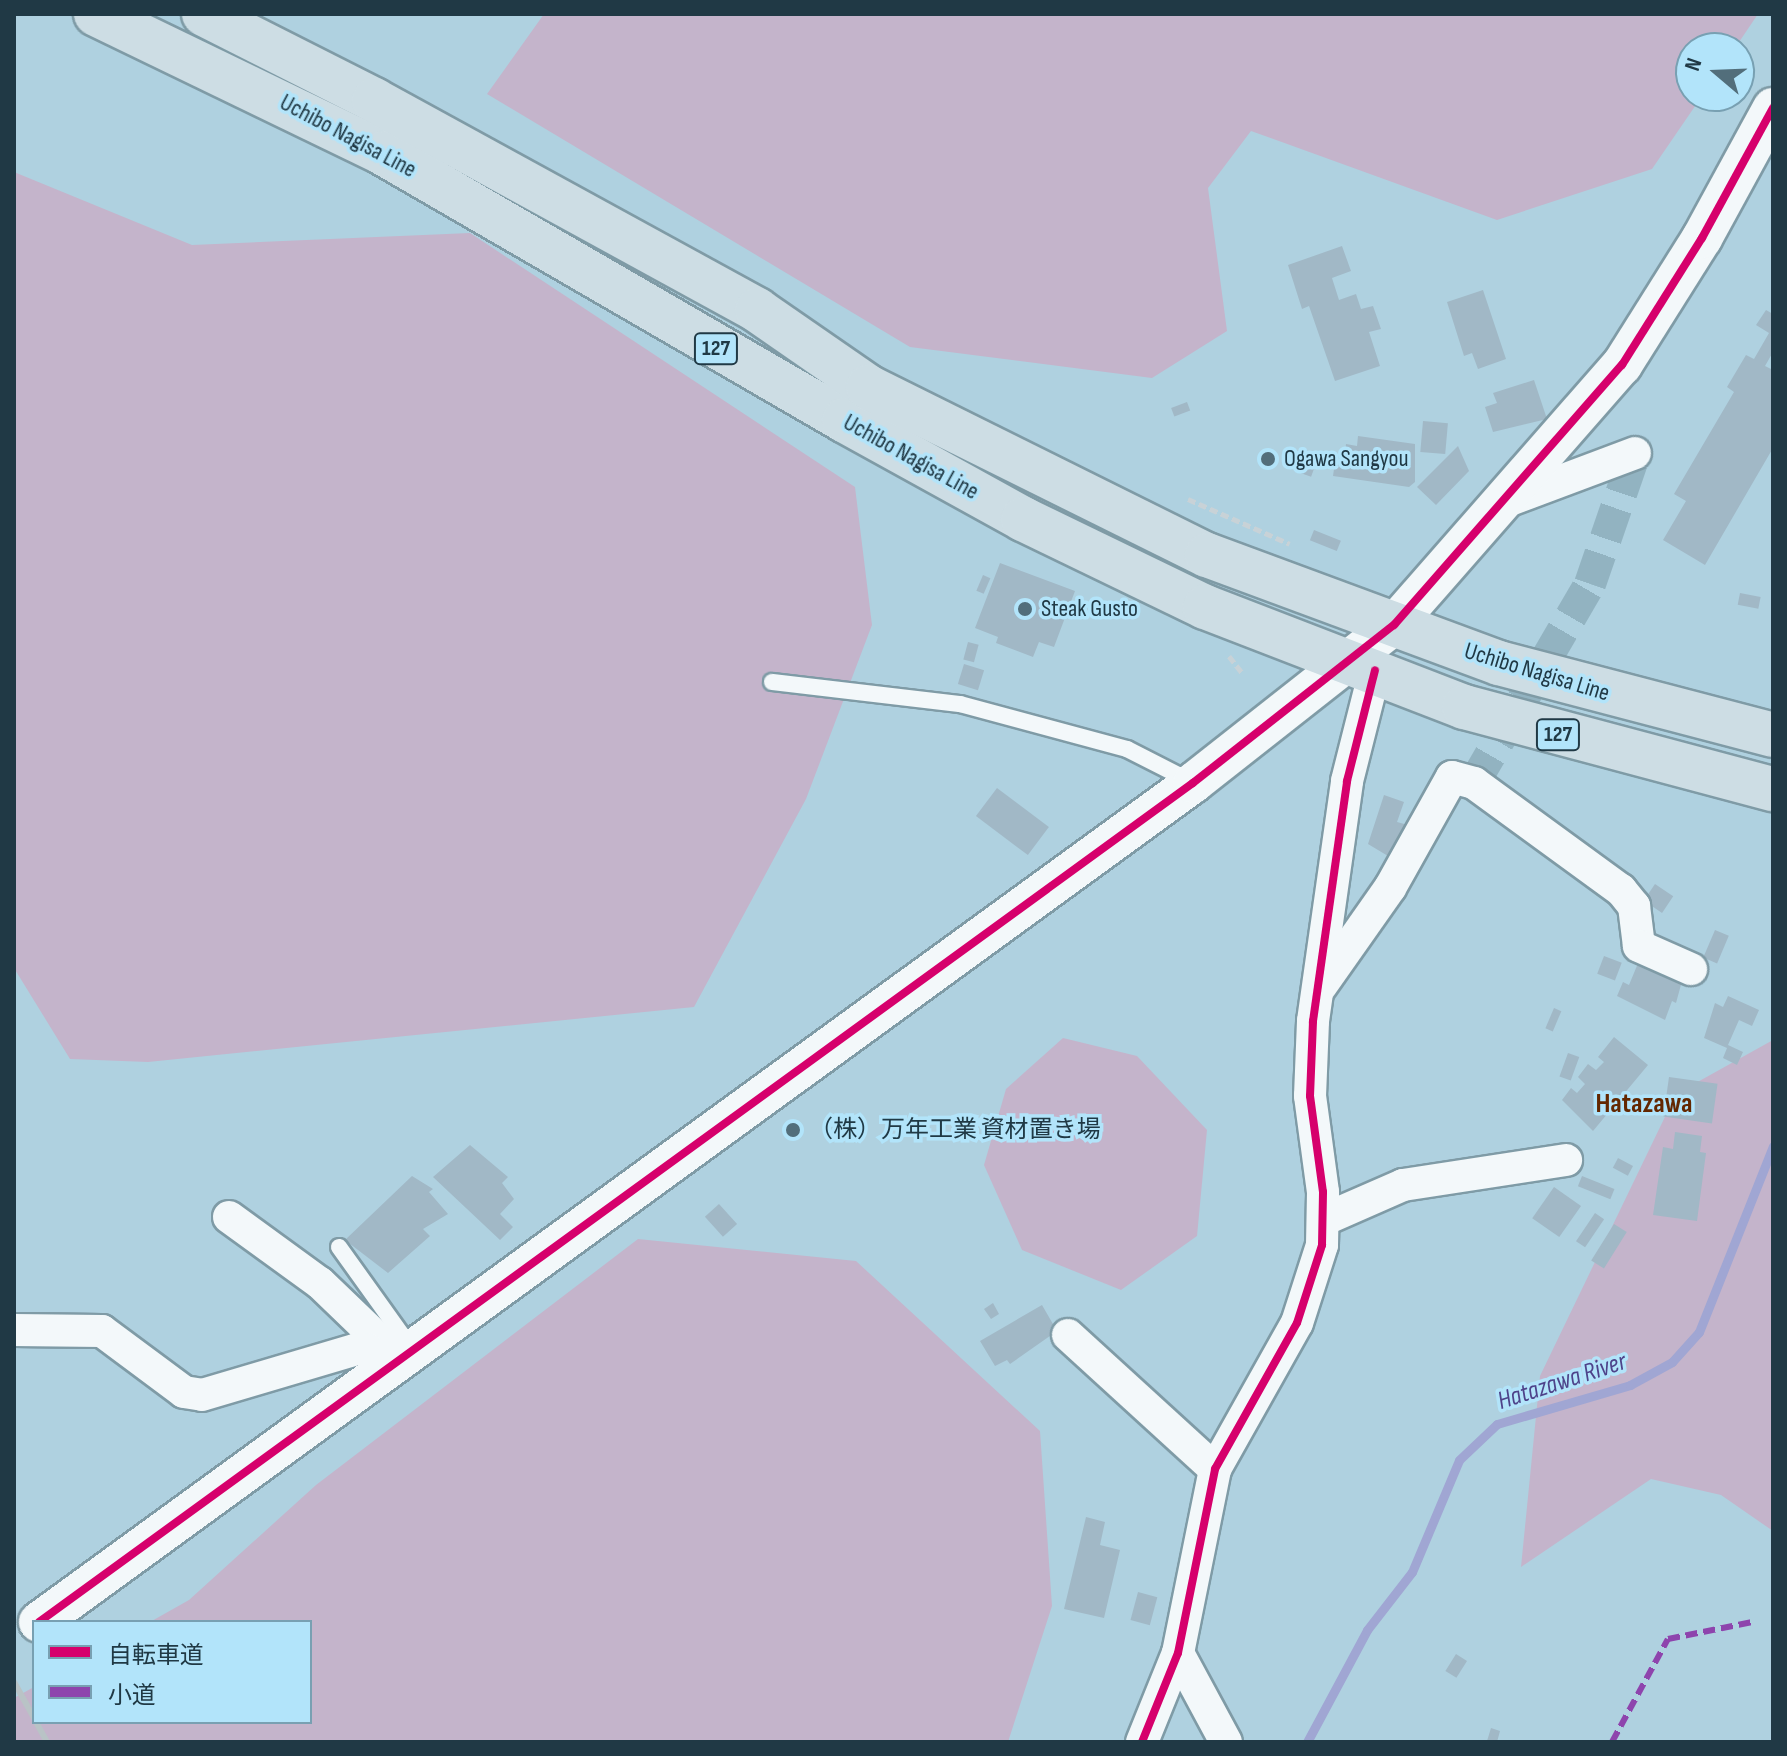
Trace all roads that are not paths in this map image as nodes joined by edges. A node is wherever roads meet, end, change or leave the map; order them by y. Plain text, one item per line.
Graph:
1 (96, 14) edge
2 (204, 14) edge
3 (1773, 108) edge
4 (1635, 453) dead end
5 (1502, 503) junction
6 (1394, 625) junction
7 (1362, 666) junction
8 (772, 682) dead end
9 (1773, 735) edge
10 (1193, 783) junction
11 (1773, 789) edge
12 (1691, 969) dead end
13 (1317, 992) junction
14 (1566, 1160) dead end
15 (229, 1217) dead end
16 (1323, 1220) junction
17 (339, 1247) dead end
18 (14, 1330) edge
19 (1068, 1335) dead end
20 (400, 1358) junction
21 (1215, 1469) junction
22 (41, 1620) edge
23 (32, 1627) edge
24 (14, 1640) edge
25 (1178, 1653) junction
26 (1142, 1742) edge
27 (1226, 1742) edge

1 - 7 highway, Uchibo Nagisa Line / 127
2 - 6 highway, Uchibo Nagisa Line / 127
3 - 5 street
4 - 5 street
5 - 6 street
6 - 7 street
6 - 9 highway, Uchibo Nagisa Line / 127
7 - 10 street
7 - 11 highway, Uchibo Nagisa Line / 127
7 - 13 street
8 - 10 lane
10 - 20 street
12 - 13 street
13 - 16 street
14 - 16 street
15 - 20 street
16 - 21 street
17 - 20 lane
18 - 20 street
19 - 21 street
20 - 22 street
21 - 25 street
23 - 24 street
25 - 26 street
25 - 27 street

